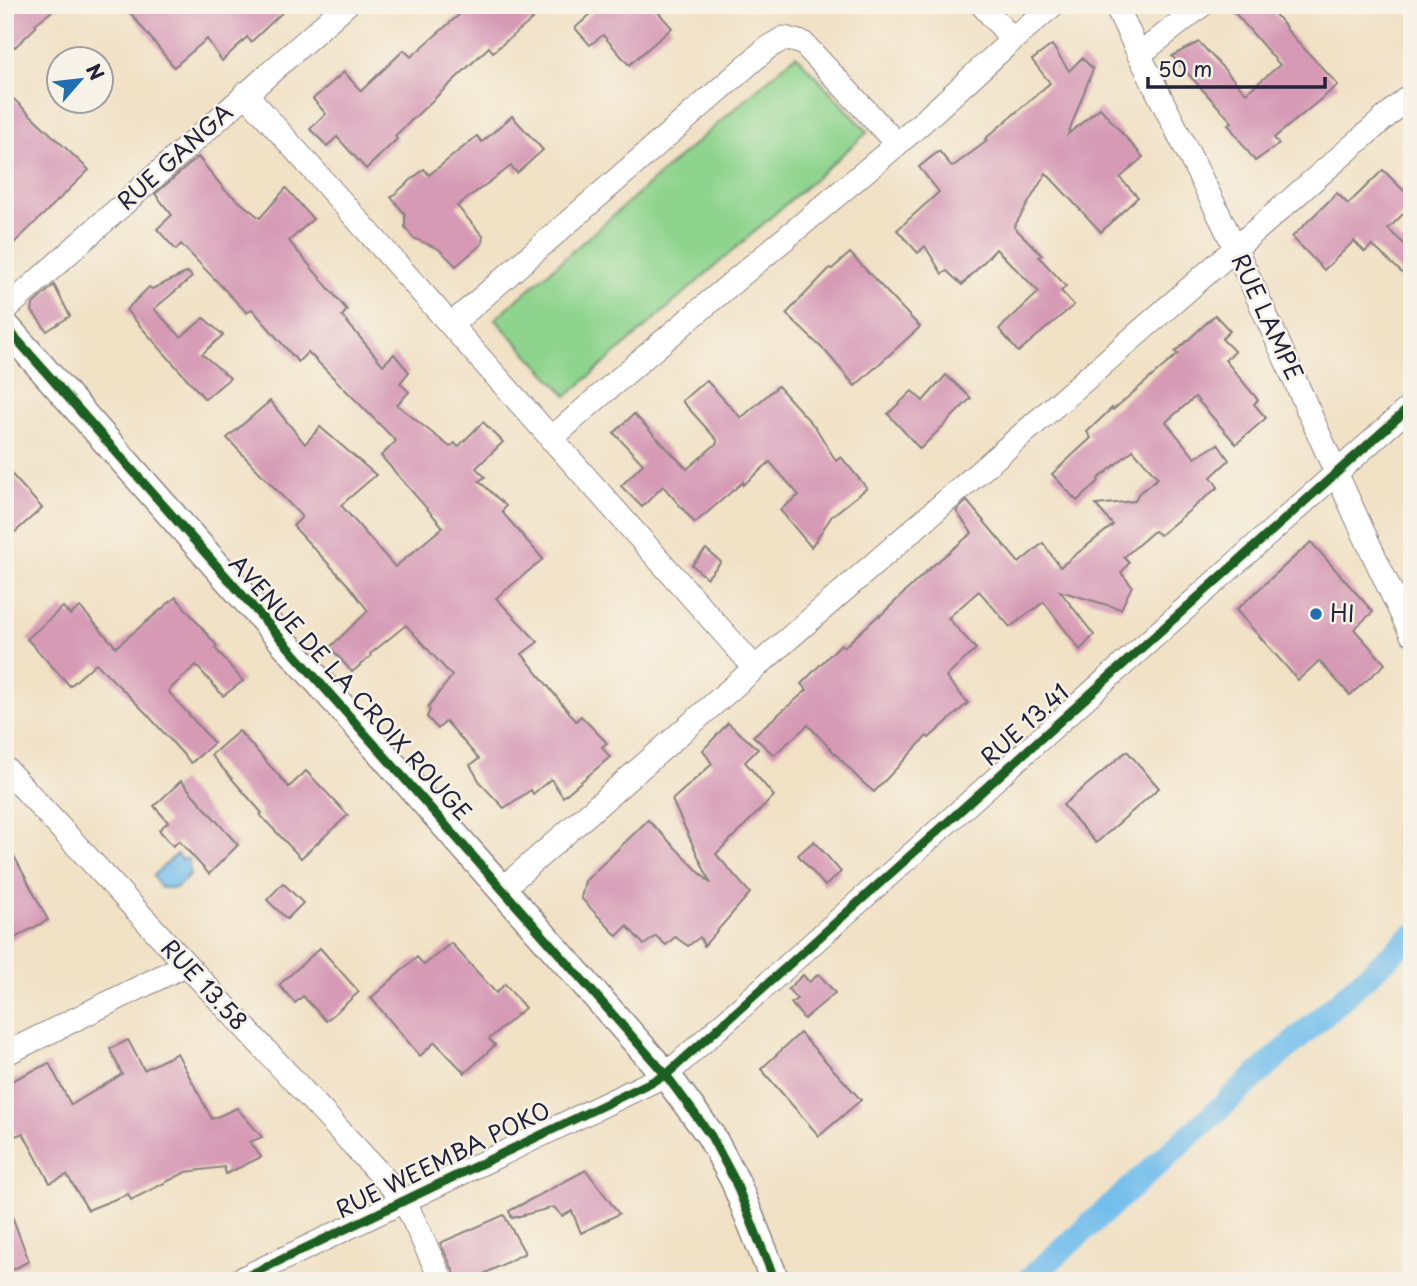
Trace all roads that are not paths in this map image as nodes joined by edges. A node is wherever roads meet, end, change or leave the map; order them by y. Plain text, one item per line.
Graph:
1 (346, 5) edge
2 (982, 5) edge
3 (1053, 5) edge
4 (1116, 5) edge
5 (1202, 5) edge
6 (1012, 39) junction
7 (1139, 55) junction
8 (245, 93) junction
9 (1412, 94) edge
10 (897, 144) junction
11 (1236, 249) junction
12 (5, 310) edge
13 (452, 324) junction
14 (5, 326) edge
15 (1412, 405) edge
16 (551, 439) junction
17 (1337, 471) junction
18 (1411, 633) edge
19 (755, 668) junction
20 (5, 768) edge
21 (502, 889) junction
22 (185, 965) junction
23 (5, 1054) edge
24 (666, 1075) junction
25 (404, 1200) junction
26 (237, 1281) edge
27 (442, 1281) edge
28 (775, 1281) edge

1 - 8 street, RUE GANGA
2 - 6 street
3 - 6 street
4 - 7 street, RUE LAMPE
5 - 7 street
6 - 10 street
7 - 11 street, RUE LAMPE
8 - 12 street, RUE GANGA
8 - 13 street
9 - 11 street
10 - 13 street
10 - 16 street
11 - 17 street, RUE LAMPE
11 - 19 street
13 - 16 street
14 - 21 street, AVENUE DE LA CROIX ROUGE
15 - 17 street, RUE 13.41
16 - 19 street
17 - 18 street, RUE LAMPE
17 - 24 street, RUE 13.41
19 - 21 street
20 - 22 street, RUE 13.58
21 - 24 street, AVENUE DE LA CROIX ROUGE
22 - 23 street
22 - 25 street, RUE 13.58
24 - 25 street, RUE WEEMBA POKO
24 - 28 street, AVENUE DE LA CROIX ROUGE
25 - 26 street, RUE WEEMBA POKO
25 - 27 street, RUE 13.58

